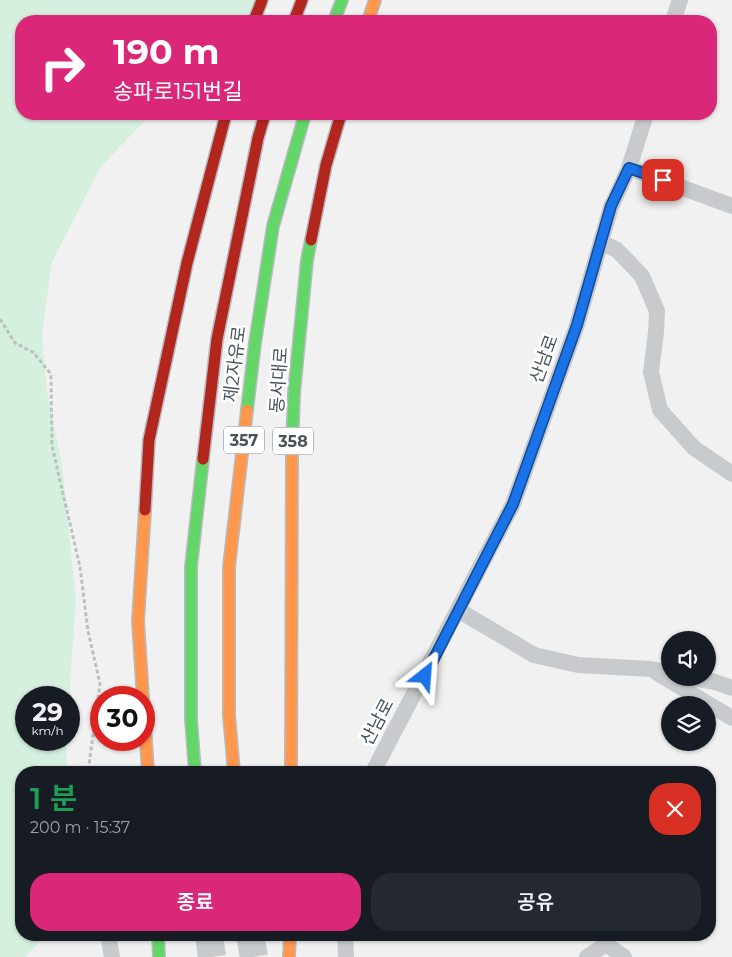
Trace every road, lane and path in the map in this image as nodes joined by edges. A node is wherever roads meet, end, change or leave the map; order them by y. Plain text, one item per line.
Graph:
1 (262, 0) edge
2 (302, 0) edge
3 (342, 0) edge
4 (375, 0) edge
5 (680, 0) edge
6 (256, 15) edge
7 (296, 15) edge
8 (336, 15) edge
9 (370, 15) edge
10 (675, 15) edge
11 (224, 120) edge
12 (263, 120) edge
13 (303, 120) edge
14 (339, 120) edge
15 (644, 120) edge
16 (629, 168) junction
17 (732, 206) edge
18 (601, 242) junction
19 (0, 319) edge
20 (732, 474) edge
21 (458, 610) junction
22 (651, 669) junction
23 (661, 671) edge
24 (716, 682) edge
25 (142, 686) edge
26 (732, 688) edge
27 (732, 718) edge
28 (147, 751) edge
29 (89, 766) edge
30 (148, 766) edge
31 (195, 766) edge
32 (233, 766) edge
33 (291, 766) edge
34 (376, 766) edge
35 (109, 941) edge
36 (159, 941) edge
37 (290, 941) edge
38 (346, 941) edge
39 (112, 957) edge
40 (160, 957) edge
41 (290, 957) edge
42 (346, 957) edge
43 (587, 957) edge
44 (624, 957) edge

1 - 6 highway
2 - 7 highway
3 - 8 highway
4 - 9 highway
5 - 10 street
11 - 25 highway
12 - 31 highway, 제2자유로 / 357
13 - 32 highway, 제2자유로 / 357
14 - 33 highway, 동서대로 / 358
15 - 16 street, 산남로
16 - 17 street
16 - 18 street, 산남로
18 - 20 street
18 - 21 street, 산남로
19 - 29 path
21 - 22 street
21 - 34 street, 산남로
22 - 23 street
22 - 27 street
24 - 26 street
28 - 30 highway
35 - 39 street
36 - 40 highway
37 - 41 highway
38 - 42 street
43 - 44 street

